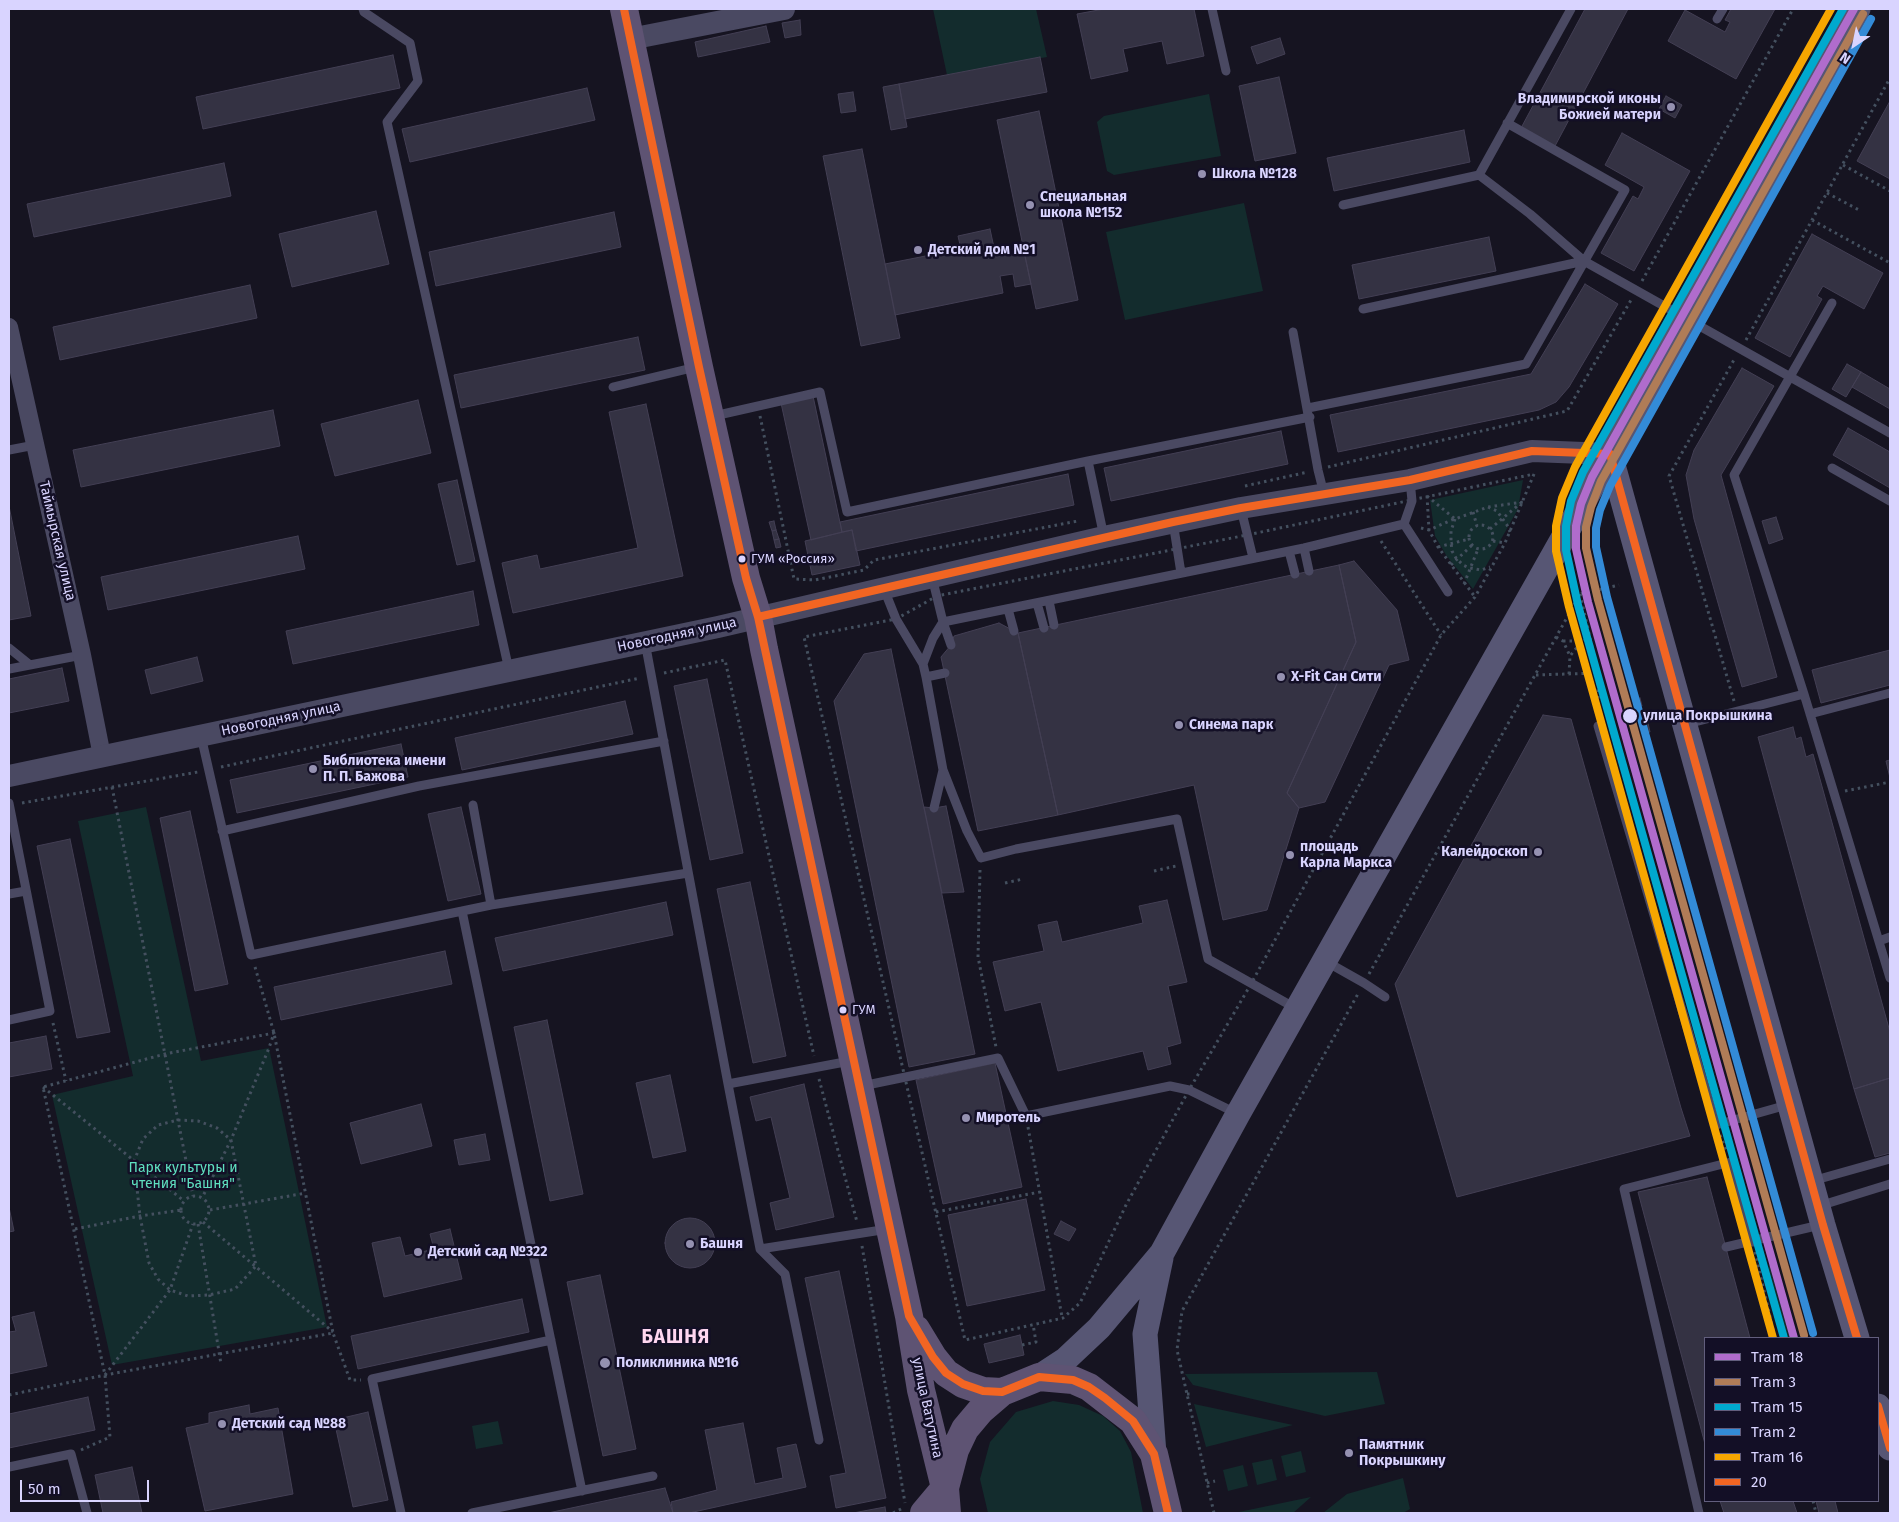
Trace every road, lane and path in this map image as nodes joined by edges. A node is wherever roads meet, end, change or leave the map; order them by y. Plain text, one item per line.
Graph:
1 (363, 9) edge
2 (624, 9) edge
3 (784, 9) edge
4 (1212, 9) edge
5 (1571, 9) edge
6 (1723, 9) edge
7 (1793, 9) edge
8 (1858, 9) edge
9 (745, 13) edge
10 (1717, 19) dead end
11 (630, 39) junction
12 (1226, 71) dead end
13 (1890, 78) edge
14 (1507, 123) junction
15 (1843, 166) junction
16 (1479, 175) junction
17 (1890, 191) edge
18 (1827, 193) junction
19 (1343, 206) dead end
20 (1861, 211) dead end
21 (1812, 220) junction
22 (1584, 261) junction
23 (1890, 263) edge
24 (1636, 290) junction
25 (1832, 303) dead end
26 (1363, 310) dead end
27 (1686, 317) junction
28 (9, 327) edge
29 (1293, 332) dead end
30 (1740, 349) junction
31 (699, 367) junction
32 (1790, 377) junction
33 (613, 387) dead end
34 (1309, 412) junction
35 (710, 416) junction
36 (1524, 422) dead end
37 (1890, 433) edge
38 (36, 445) junction
39 (9, 450) edge
40 (1610, 454) junction
41 (1088, 461) junction
42 (1832, 468) dead end
43 (1410, 480) junction
44 (1324, 494) junction
45 (1890, 501) edge
46 (1488, 507) junction
47 (1240, 508) junction
48 (1473, 512) junction
49 (1502, 518) junction
50 (1455, 519) junction
51 (1173, 522) junction
52 (1404, 524) junction
53 (1477, 526) junction
54 (1490, 529) junction
55 (1430, 530) junction
56 (1375, 531) junction
57 (1510, 533) dead end
58 (1104, 537) junction
59 (1469, 539) junction
60 (1493, 541) junction
61 (1451, 542) junction
62 (1505, 543) dead end
63 (1472, 545) junction
64 (1438, 547) junction
65 (1304, 548) junction
66 (1478, 549) junction
67 (1289, 551) junction
68 (1253, 558) junction
69 (1456, 558) junction
70 (1450, 565) junction
71 (1491, 567) dead end
72 (1470, 568) junction
73 (1309, 571) dead end
74 (1181, 573) junction
75 (1295, 574) dead end
76 (932, 576) junction
77 (1464, 584) junction
78 (1619, 585) dead end
79 (884, 589) junction
80 (1448, 592) dead end
81 (1580, 594) junction
82 (1475, 597) dead end
83 (1049, 601) junction
84 (1037, 603) junction
85 (1008, 609) junction
86 (758, 618) junction
87 (943, 622) junction
88 (1054, 625) dead end
89 (1044, 628) dead end
90 (1014, 631) dead end
91 (1442, 635) dead end
92 (1556, 637) junction
93 (1590, 638) junction
94 (1563, 641) junction
95 (1582, 641) junction
96 (645, 642) junction
97 (951, 645) dead end
98 (9, 648) edge
99 (82, 655) junction
100 (1570, 656) junction
101 (923, 664) junction
102 (30, 665) junction
103 (9, 669) edge
104 (509, 671) junction
105 (945, 673) dead end
106 (1598, 673) junction
107 (1569, 674) junction
108 (1536, 675) junction
109 (651, 676) junction
110 (926, 677) junction
111 (1890, 693) edge
112 (1804, 694) junction
113 (1736, 711) junction
114 (1810, 714) junction
115 (1684, 724) junction
116 (1598, 726) joint
117 (200, 736) junction
118 (664, 742) junction
119 (102, 756) junction
120 (208, 770) junction
121 (943, 770) junction
122 (9, 776) edge
123 (1890, 782) edge
124 (112, 787) junction
125 (1834, 793) junction
126 (9, 804) edge
127 (473, 804) dead end
128 (934, 808) dead end
129 (222, 831) junction
130 (980, 858) junction
131 (1187, 864) junction
132 (1154, 871) dead end
133 (688, 873) junction
134 (1023, 879) dead end
135 (1005, 883) dead end
136 (26, 891) junction
137 (9, 894) edge
138 (491, 905) junction
139 (462, 911) junction
140 (1890, 937) edge
141 (1879, 941) junction
142 (251, 955) junction
143 (1325, 961) junction
144 (1890, 978) edge
145 (1364, 983) junction
146 (1385, 997) dead end
147 (1298, 1009) junction
148 (50, 1011) junction
149 (9, 1020) edge
150 (274, 1033) junction
151 (165, 1054) junction
152 (998, 1058) junction
153 (854, 1060) junction
154 (816, 1067) junction
155 (66, 1081) junction
156 (728, 1084) junction
157 (859, 1086) junction
158 (43, 1087) junction
159 (1790, 1105) junction
160 (1238, 1114) junction
161 (1026, 1116) junction
162 (178, 1120) junction
163 (1716, 1125) junction
164 (231, 1140) junction
165 (1890, 1159) edge
166 (134, 1160) junction
167 (1731, 1162) junction
168 (1811, 1182) junction
169 (1890, 1184) edge
170 (1040, 1192) junction
171 (306, 1193) junction
172 (193, 1196) junction
173 (202, 1198) junction
174 (184, 1201) junction
175 (243, 1204) junction
176 (181, 1210) junction
177 (210, 1210) junction
178 (936, 1212) dead end
179 (1821, 1215) junction
180 (140, 1216) junction
181 (202, 1222) junction
182 (193, 1224) junction
183 (198, 1224) junction
184 (75, 1229) junction
185 (890, 1229) junction
186 (860, 1234) junction
187 (1753, 1242) junction
188 (1726, 1248) dead end
189 (760, 1249) junction
190 (1162, 1253) junction
191 (256, 1266) junction
192 (170, 1290) junction
193 (209, 1295) junction
194 (909, 1316) junction
195 (1062, 1318) dead end
196 (1033, 1324) dead end
197 (334, 1333) junction
198 (1775, 1337) edge
199 (1857, 1337) edge
200 (551, 1340) junction
201 (1022, 1345) dead end
202 (219, 1353) junction
203 (221, 1364) dead end
204 (105, 1375) junction
205 (1039, 1377) junction
206 (372, 1379) junction
207 (1002, 1392) junction
208 (1187, 1394) junction
209 (1194, 1394) dead end
210 (9, 1395) edge
211 (1879, 1410) edge
212 (819, 1440) dead end
213 (1888, 1450) edge
214 (71, 1454) junction
215 (1154, 1454) junction
216 (9, 1467) edge
217 (652, 1476) dead end
218 (1216, 1481) dead end
219 (1207, 1483) junction
220 (582, 1491) junction
221 (946, 1501) edge
222 (86, 1513) edge
223 (400, 1513) edge
224 (475, 1513) edge
225 (893, 1513) edge
226 (924, 1513) edge
227 (1168, 1513) edge
228 (1214, 1513) edge
229 (1699, 1513) edge

1 - 104 lane
2 - 11 main road, улица Ватутина
3 - 9 street
4 - 12 lane
5 - 14 lane
6 - 10 lane
7 - 24 path
8 - 27 main road
9 - 11 street
11 - 31 main road, улица Ватутина
13 - 15 path
14 - 16 lane
14 - 22 lane
15 - 17 path
15 - 18 path
16 - 19 lane
16 - 22 lane
18 - 20 path
18 - 21 path
21 - 23 path
21 - 30 path
22 - 24 lane
22 - 26 lane
22 - 34 lane
24 - 27 lane
24 - 36 path
25 - 32 lane
27 - 30 lane
27 - 40 main road
28 - 38 street, Таймырская улица
29 - 34 lane
30 - 32 lane
30 - 113 path
31 - 33 lane
31 - 35 main road, улица Ватутина
32 - 37 lane
32 - 112 lane
34 - 41 lane
34 - 44 lane
35 - 41 lane
35 - 86 main road, улица Ватутина
38 - 39 lane
38 - 99 street, Таймырская улица
40 - 43 street, Новогодняя улица
40 - 115 main road
40 - 143 main road
41 - 58 lane
42 - 45 lane
43 - 44 street, Новогодняя улица
43 - 52 lane
44 - 47 street, Новогодняя улица
46 - 48 path
46 - 49 path
46 - 49 path
47 - 51 street, Новогодняя улица
47 - 68 lane
48 - 50 path
48 - 53 path
49 - 54 path
49 - 57 path
50 - 55 path
50 - 55 path
50 - 61 path
51 - 58 street, Новогодняя улица
51 - 74 lane
52 - 55 path
52 - 56 lane
52 - 80 lane
53 - 54 path
53 - 59 path
54 - 60 path
55 - 64 path
56 - 65 lane
56 - 91 path
58 - 76 street, Новогодняя улица
59 - 61 path
59 - 63 path
60 - 62 path
60 - 66 path
61 - 64 path
61 - 69 path
63 - 66 path
63 - 69 path
64 - 70 path
65 - 67 lane
65 - 73 lane
66 - 72 path
67 - 68 lane
67 - 75 lane
68 - 74 lane
69 - 70 path
69 - 72 path
70 - 77 path
71 - 72 path
72 - 77 path
74 - 83 lane
76 - 79 street, Новогодняя улица
76 - 87 lane
77 - 82 path
78 - 81 path
79 - 86 street, Новогодняя улица
79 - 101 lane
81 - 92 path
81 - 93 path
83 - 84 lane
83 - 88 lane
84 - 85 lane
84 - 89 lane
85 - 87 lane
85 - 90 lane
86 - 96 street, Новогодняя улица
86 - 153 main road, улица Ватутина
87 - 97 lane
87 - 101 lane
92 - 94 path
92 - 108 path
93 - 95 path
93 - 106 path
94 - 95 path
94 - 100 path
95 - 100 path
96 - 104 street, Новогодняя улица
96 - 109 lane
98 - 102 lane
99 - 102 lane
99 - 119 street, Таймырская улица
100 - 107 path
101 - 110 lane
102 - 103 lane
104 - 117 street, Новогодняя улица
105 - 110 lane
106 - 107 path
106 - 116 path
107 - 108 path
108 - 145 path
109 - 118 lane
109 - 120 path
109 - 154 path
110 - 121 lane
111 - 114 lane
112 - 113 lane
112 - 114 lane
113 - 115 lane
114 - 125 lane
115 - 159 main road
116 - 163 lane
117 - 119 street, Новогодняя улица
117 - 120 lane
118 - 129 lane
118 - 133 lane
119 - 122 street, Новогодняя улица
120 - 124 path
120 - 129 lane
121 - 128 lane
121 - 130 lane
123 - 125 path
124 - 126 path
124 - 151 path
125 - 141 lane
126 - 136 lane
127 - 138 lane
129 - 142 lane
130 - 131 lane
130 - 152 path
131 - 132 path
131 - 147 lane
133 - 138 lane
133 - 156 lane
134 - 135 path
136 - 137 lane
136 - 148 lane
138 - 139 lane
139 - 142 lane
139 - 200 lane
140 - 141 lane
141 - 144 lane
142 - 150 path
143 - 145 lane
143 - 147 main road
145 - 146 lane
145 - 208 path
147 - 160 main road
148 - 149 lane
148 - 155 path
150 - 151 path
150 - 164 path
150 - 171 path
151 - 155 path
151 - 162 path
152 - 157 lane
152 - 161 lane
153 - 154 lane
153 - 157 main road, улица Ватутина
154 - 156 lane
154 - 186 path
155 - 158 path
156 - 189 lane
157 - 185 main road, улица Ватутина
158 - 166 path
158 - 184 path
159 - 163 lane
159 - 168 main road
160 - 161 lane
160 - 190 main road
161 - 170 path
162 - 164 path
162 - 166 path
162 - 172 path
163 - 167 path
164 - 173 path
164 - 175 path
165 - 168 lane
166 - 174 path
166 - 180 path
167 - 187 lane
167 - 229 lane
168 - 179 main road
169 - 179 lane
170 - 178 path
170 - 195 path
171 - 175 path
171 - 197 path
172 - 173 path
172 - 174 path
173 - 177 path
174 - 176 path
175 - 177 path
175 - 191 path
176 - 180 path
176 - 182 path
177 - 181 path
179 - 187 lane
179 - 199 main road
180 - 184 path
180 - 192 path
181 - 183 path
181 - 191 path
182 - 183 path
182 - 192 path
183 - 193 path
184 - 204 path
185 - 186 lane
185 - 194 main road, улица Ватутина
186 - 189 lane
186 - 225 path
187 - 188 lane
187 - 198 path
189 - 212 lane
190 - 205 main road
190 - 215 main road
191 - 193 path
191 - 197 path
192 - 193 path
192 - 204 path
193 - 202 path
194 - 207 main road
194 - 221 main road, улица Ватутина
196 - 201 path
197 - 202 path
197 - 206 path
200 - 206 lane
200 - 220 lane
202 - 203 path
202 - 204 path
204 - 210 path
204 - 214 path
205 - 207 main road
205 - 215 main road
206 - 223 lane
207 - 221 main road
208 - 209 path
208 - 219 path
211 - 213 main road
214 - 216 lane
214 - 222 lane
215 - 227 main road
217 - 220 lane
218 - 219 path
219 - 228 path
220 - 224 lane
221 - 226 main road

